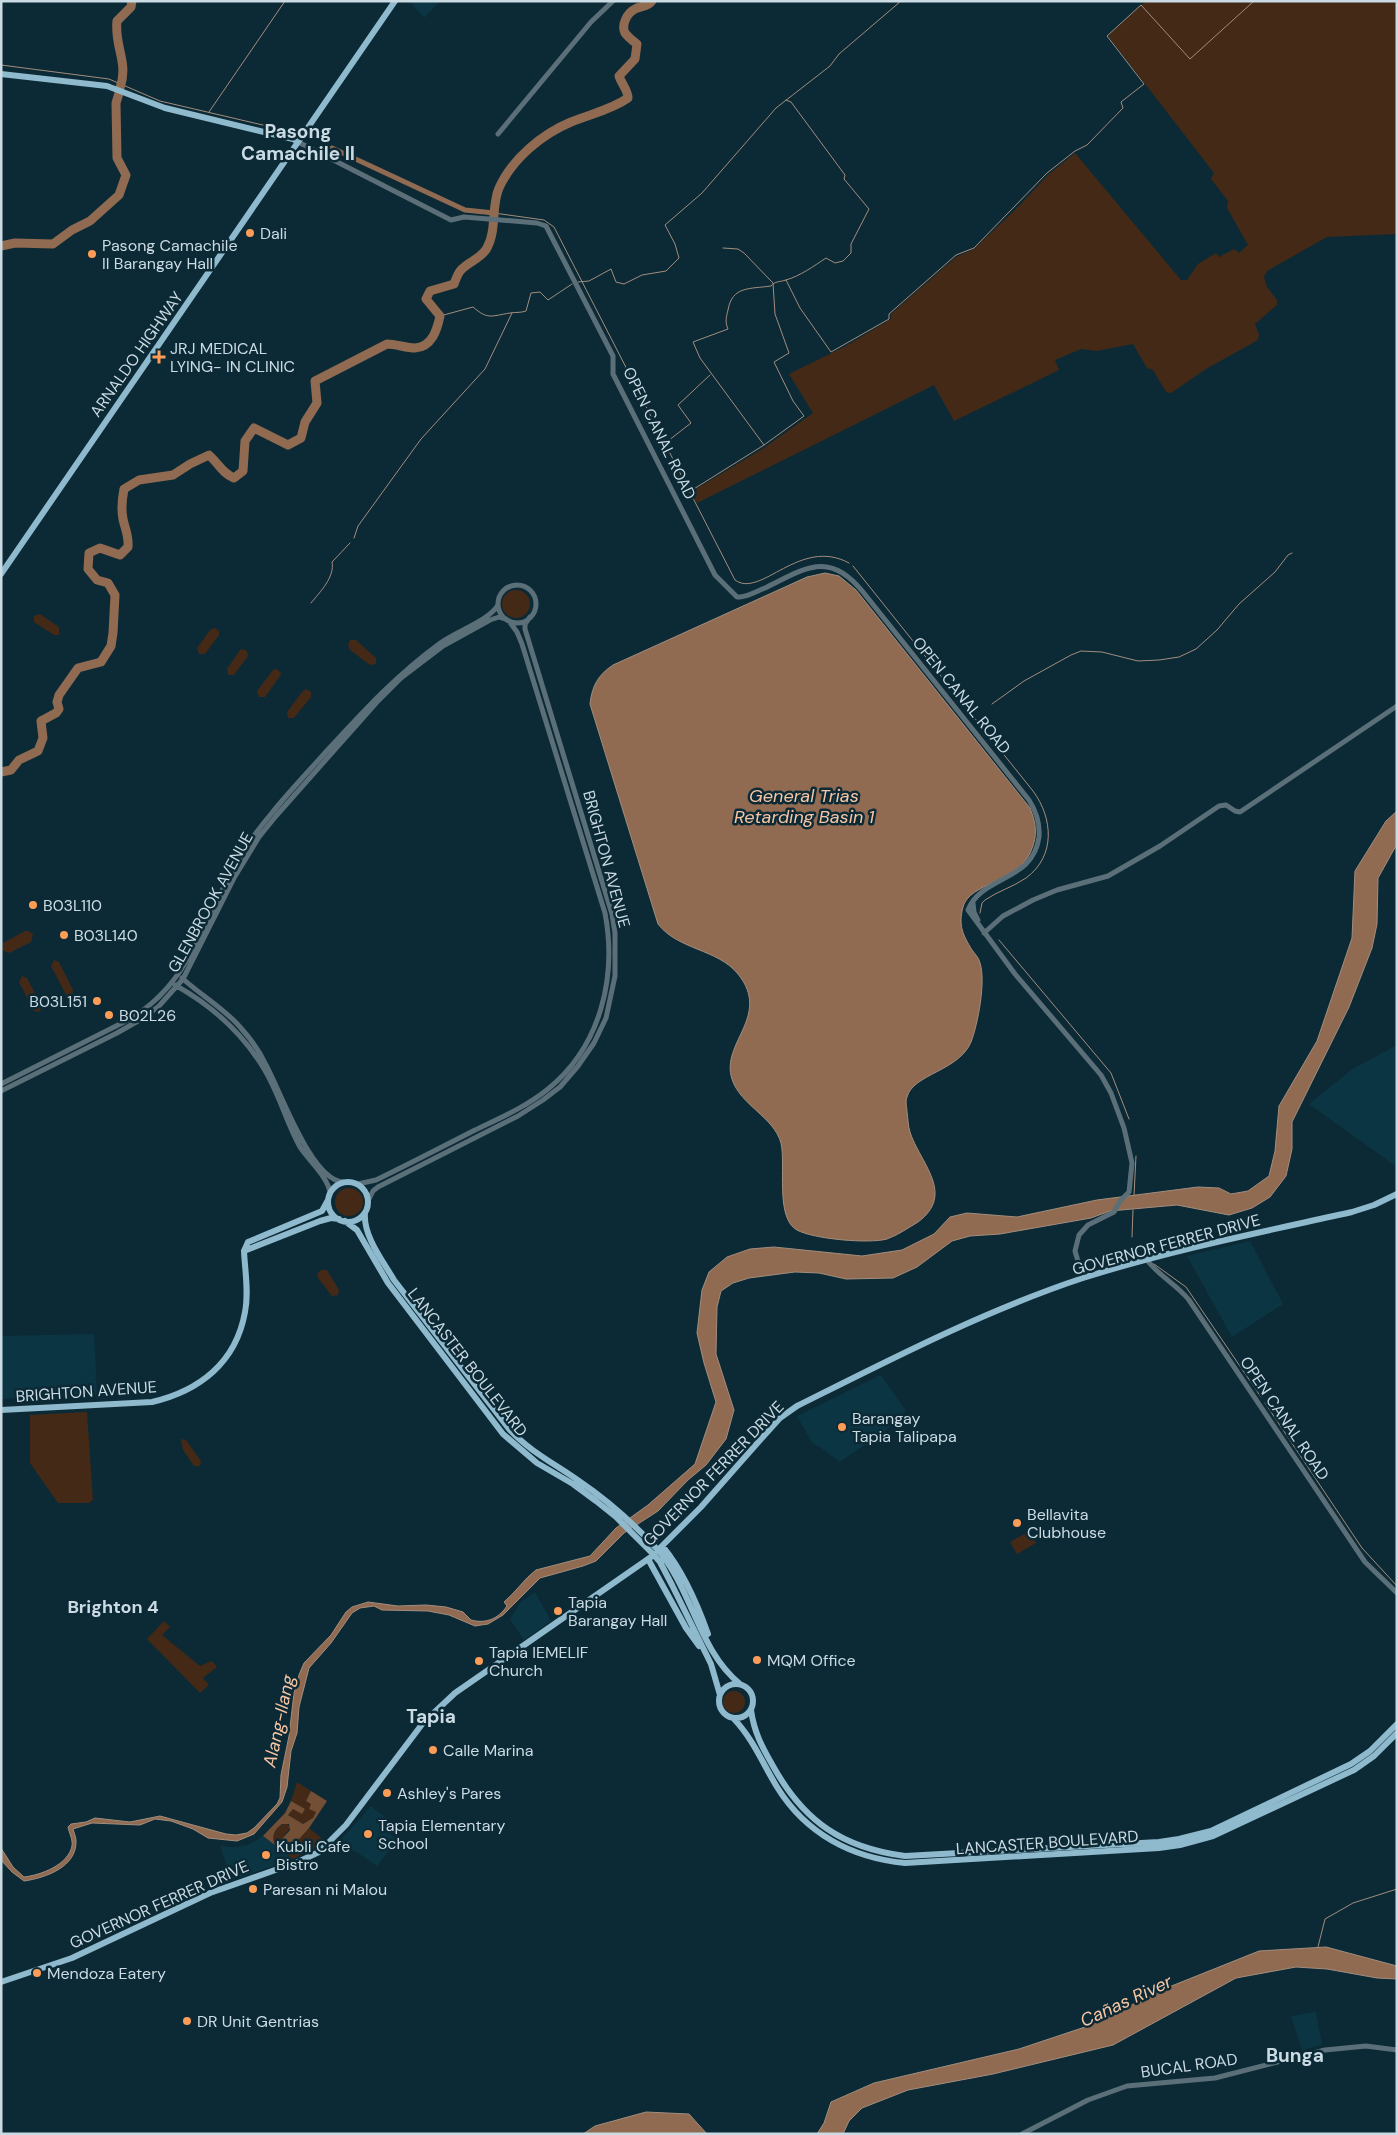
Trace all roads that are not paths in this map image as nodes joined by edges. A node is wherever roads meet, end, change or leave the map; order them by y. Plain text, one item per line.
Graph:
1 (396, 1) edge
2 (613, 1) edge
3 (1, 74) edge
4 (498, 134) dead end
5 (298, 142) junction
6 (1, 574) edge
7 (498, 605) junction
8 (530, 617) junction
9 (507, 620) junction
10 (1397, 706) edge
11 (984, 933) junction
12 (181, 977) junction
13 (175, 985) junction
14 (1, 1084) edge
15 (1, 1091) edge
16 (343, 1182) junction
17 (358, 1184) junction
18 (1397, 1194) edge
19 (329, 1197) junction
20 (368, 1201) junction
21 (365, 1213) junction
22 (342, 1220) junction
23 (244, 1251) junction
24 (1147, 1260) junction
25 (1083, 1278) junction
26 (1, 1410) edge
27 (592, 1494) junction
28 (663, 1547) junction
29 (648, 1559) junction
30 (1397, 1593) edge
31 (714, 1663) junction
32 (740, 1684) junction
33 (720, 1695) junction
34 (751, 1710) junction
35 (734, 1719) junction
36 (1397, 1724) edge
37 (1397, 1733) edge
38 (1, 1982) edge
39 (1397, 2050) edge
40 (1022, 2134) edge

1 - 5 main road, ARNALDO HIGHWAY
2 - 4 street
3 - 5 main road, OPEN CANAL ROAD
5 - 6 main road, ARNALDO HIGHWAY
5 - 11 street, OPEN CANAL ROAD
7 - 8 street
7 - 9 street
7 - 12 street, GLENBROOK AVENUE
8 - 9 street
8 - 20 street, BRIGHTON AVENUE
9 - 12 street, GLENBROOK AVENUE
9 - 17 street, BRIGHTON AVENUE
10 - 11 street
11 - 25 street, OPEN CANAL ROAD
12 - 13 street, GLENBROOK AVENUE
12 - 16 street
13 - 14 street, GLENBROOK AVENUE
13 - 15 street, GLENBROOK AVENUE
13 - 19 street
16 - 17 main road
16 - 19 main road
17 - 20 main road
18 - 24 main road, GOVERNOR FERRER DRIVE
19 - 22 main road
19 - 23 main road
20 - 21 main road
21 - 22 main road
21 - 27 main road, LANCASTER BOULEVARD
22 - 23 main road
22 - 27 main road, LANCASTER BOULEVARD
23 - 26 main road, BRIGHTON AVENUE
24 - 25 main road, GOVERNOR FERRER DRIVE
24 - 30 street, OPEN CANAL ROAD
25 - 28 main road, GOVERNOR FERRER DRIVE
27 - 31 main road, LANCASTER BOULEVARD
28 - 29 main road, GOVERNOR FERRER DRIVE
28 - 31 main road
29 - 31 main road
29 - 38 main road, GOVERNOR FERRER DRIVE
31 - 32 main road, LANCASTER BOULEVARD
31 - 33 main road, LANCASTER BOULEVARD
32 - 33 main road
32 - 34 main road
33 - 35 main road
34 - 35 main road
34 - 36 main road, LANCASTER BOULEVARD
35 - 37 main road, LANCASTER BOULEVARD
39 - 40 street, BUCAL ROAD

